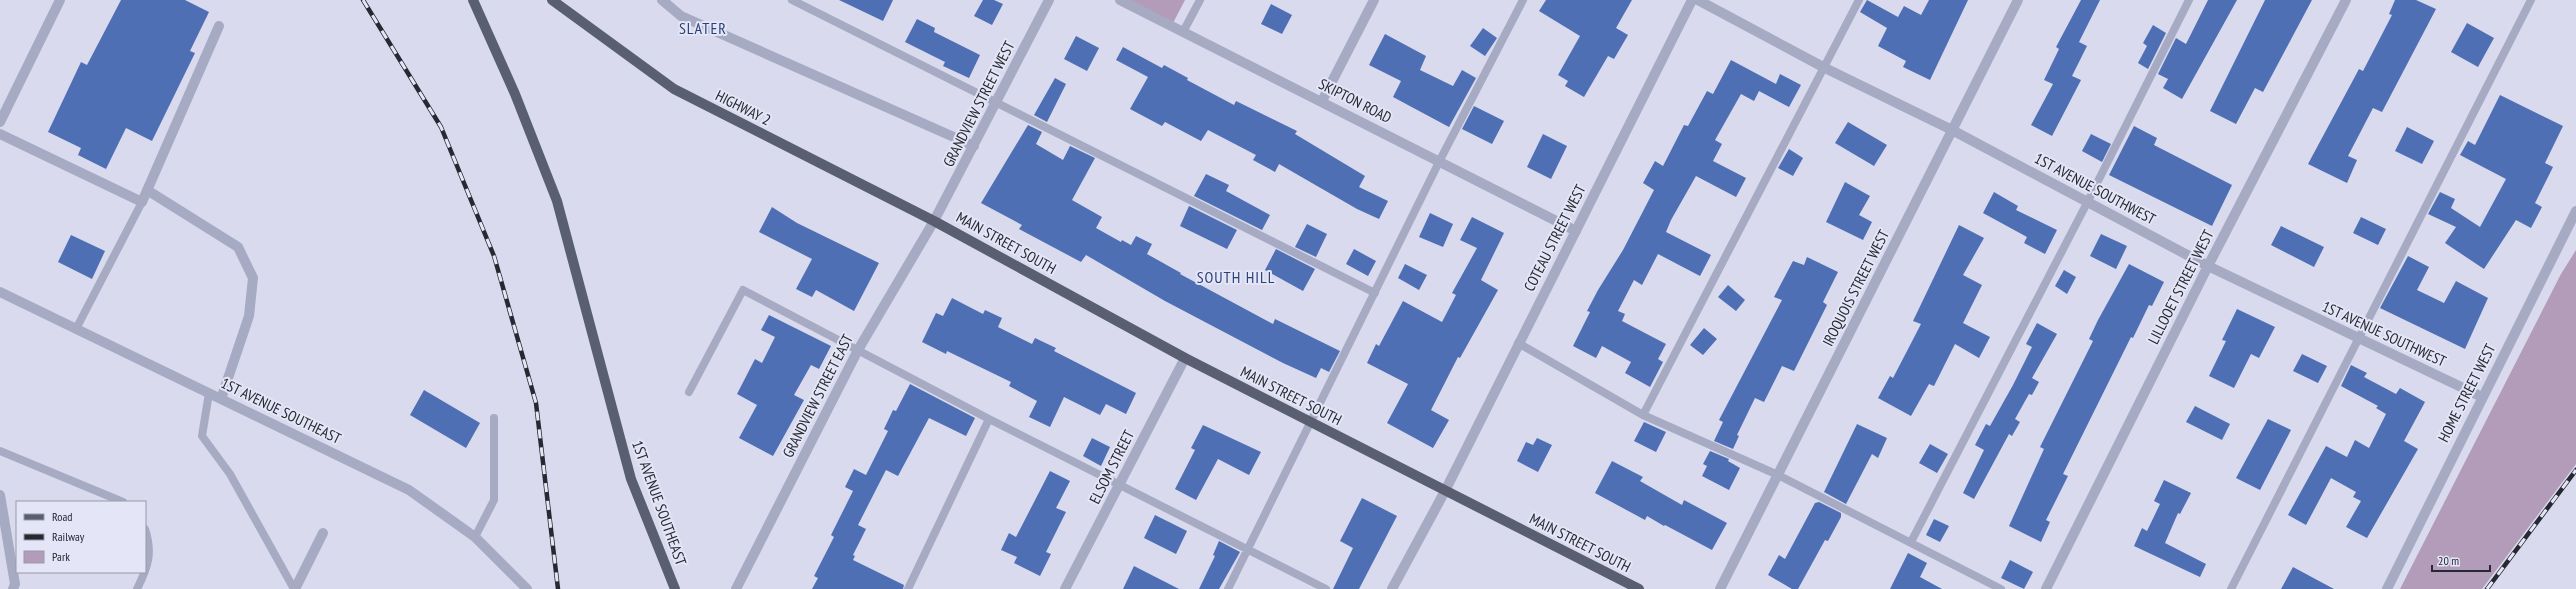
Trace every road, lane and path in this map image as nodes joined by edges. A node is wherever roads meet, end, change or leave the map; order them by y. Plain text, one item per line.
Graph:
1 (60, 0) edge
2 (473, 0) edge
3 (552, 0) edge
4 (662, 0) edge
5 (792, 0) edge
6 (1049, 0) edge
7 (1120, 0) edge
8 (1200, 0) edge
9 (1374, 0) edge
10 (1523, 0) edge
11 (1692, 0) edge
12 (1698, 0) edge
13 (1859, 0) edge
14 (2018, 0) edge
15 (2189, 0) edge
16 (2346, 0) edge
17 (2531, 0) edge
18 (219, 26) dead end
19 (1183, 32) junction
20 (1825, 68) junction
21 (1322, 101) junction
22 (997, 102) junction
23 (0, 122) edge
24 (1952, 130) junction
25 (0, 134) edge
26 (974, 146) junction
27 (1440, 160) junction
28 (147, 190) junction
29 (2088, 201) junction
30 (142, 202) junction
31 (2576, 211) edge
32 (934, 222) junction
33 (1576, 231) junction
34 (2208, 266) junction
35 (1375, 293) junction
36 (2, 295) edge
37 (76, 329) junction
38 (2358, 338) junction
39 (1518, 343) junction
40 (858, 350) junction
41 (1185, 358) junction
42 (689, 392) dead end
43 (209, 393) junction
44 (2482, 397) junction
45 (221, 398) junction
46 (1643, 415) junction
47 (494, 418) dead end
48 (989, 419) junction
49 (1311, 423) junction
50 (0, 451) edge
51 (1778, 475) junction
52 (1120, 484) junction
53 (1445, 491) junction
54 (0, 495) edge
55 (121, 501) edge
56 (146, 532) edge
57 (323, 533) dead end
58 (475, 537) junction
59 (1911, 542) junction
60 (1248, 549) junction
61 (146, 572) edge
62 (145, 573) edge
63 (13, 589) edge
64 (137, 589) edge
65 (295, 589) edge
66 (527, 589) edge
67 (675, 589) edge
68 (736, 589) edge
69 (908, 589) edge
70 (1066, 589) edge
71 (1228, 589) edge
72 (1326, 589) edge
73 (1392, 589) edge
74 (1639, 589) edge
75 (1720, 589) edge
76 (2001, 589) edge
77 (2046, 589) edge
78 (2231, 589) edge
79 (2387, 589) edge

1 - 23 street
2 - 67 main road, 1ST AVENUE SOUTHEAST
3 - 32 main road, HIGHWAY 2
4 - 26 street
5 - 22 lane
6 - 22 street, GRANDVIEW STREET WEST
7 - 19 street, SKIPTON ROAD
8 - 19 lane
9 - 21 street
10 - 27 lane
11 - 33 street, COTEAU STREET WEST
12 - 20 street, 1ST AVENUE SOUTHWEST
13 - 20 lane
14 - 24 street, IROQUOIS STREET WEST
15 - 29 lane
16 - 34 street, LILLOOET STREET WEST
17 - 38 lane
18 - 28 street
19 - 21 street, SKIPTON ROAD
20 - 24 street, 1ST AVENUE SOUTHWEST
20 - 46 lane
21 - 27 street, SKIPTON ROAD
22 - 26 street, GRANDVIEW STREET WEST
22 - 35 lane
24 - 29 street, 1ST AVENUE SOUTHWEST
24 - 51 street, IROQUOIS STREET WEST
25 - 30 street
26 - 32 street, GRANDVIEW STREET WEST
27 - 33 street, SKIPTON ROAD
27 - 35 lane
28 - 30 street
28 - 45 street
29 - 34 street, 1ST AVENUE SOUTHWEST
29 - 59 lane
30 - 37 lane
31 - 44 street, HOME STREET WEST
32 - 40 street, GRANDVIEW STREET EAST
32 - 41 main road, MAIN STREET SOUTH
33 - 39 street, COTEAU STREET WEST
34 - 38 street, 1ST AVENUE SOUTHWEST
34 - 77 street, LILLOOET STREET WEST
35 - 49 lane
36 - 37 street, 1ST AVENUE SOUTHEAST
37 - 43 street, 1ST AVENUE SOUTHEAST
38 - 44 street, 1ST AVENUE SOUTHWEST
38 - 78 lane
39 - 46 lane
39 - 53 street, COTEAU STREET WEST
40 - 42 lane
40 - 48 lane
40 - 68 street, GRANDVIEW STREET EAST
41 - 49 main road, MAIN STREET SOUTH
41 - 52 street, ELSOM STREET
43 - 45 street, 1ST AVENUE SOUTHEAST
43 - 65 lane
44 - 79 street, HOME STREET WEST
45 - 58 street, 1ST AVENUE SOUTHEAST
46 - 51 lane
47 - 58 lane
48 - 52 lane
48 - 69 lane
49 - 53 main road, MAIN STREET SOUTH
49 - 60 lane
50 - 55 lane
51 - 59 lane
51 - 75 street, IROQUOIS STREET WEST
52 - 60 lane
52 - 70 street, ELSOM STREET
53 - 73 street, COTEAU STREET WEST
53 - 74 main road, MAIN STREET SOUTH
54 - 63 street
56 - 61 lane
57 - 65 street
58 - 66 street, 1ST AVENUE SOUTHEAST
59 - 76 lane
60 - 71 lane
60 - 72 lane
62 - 64 lane

